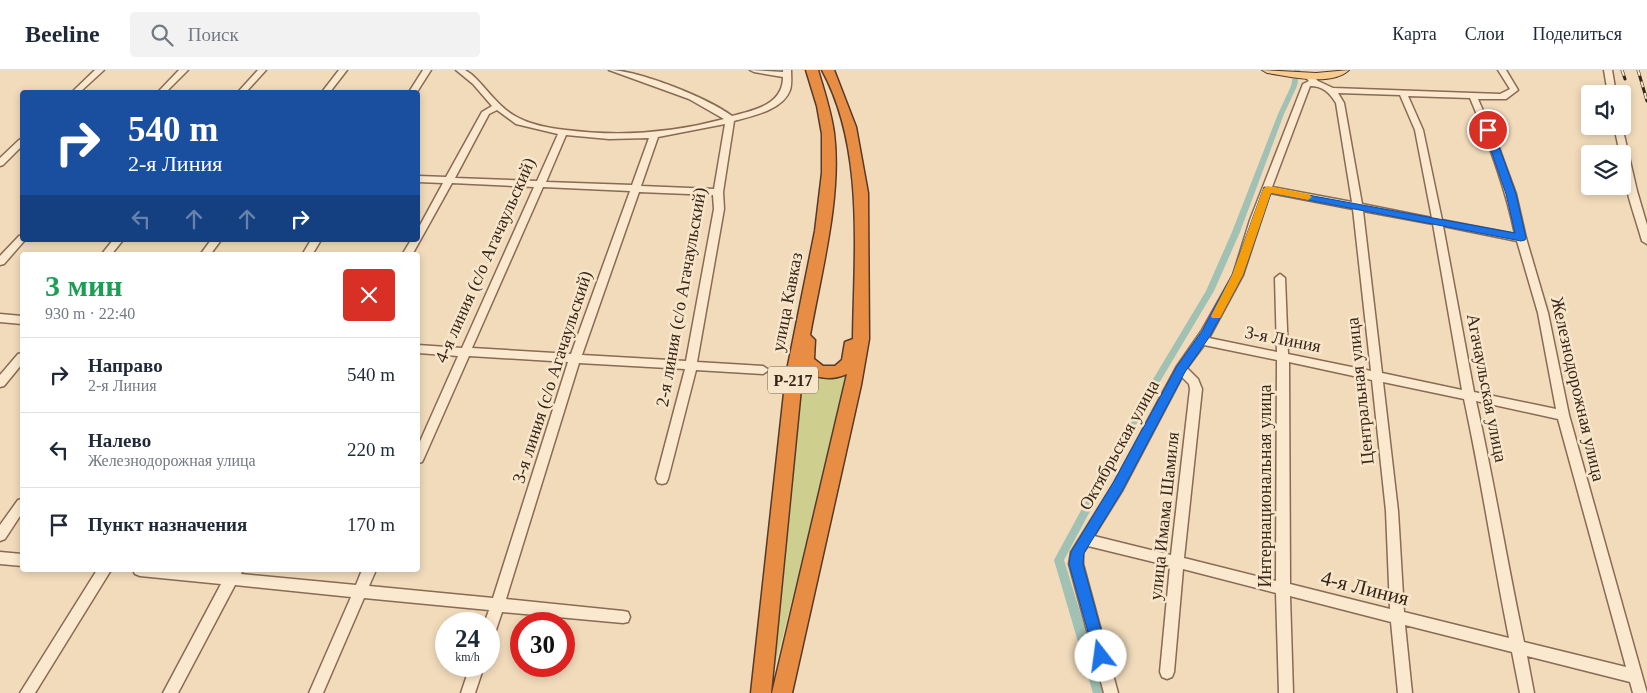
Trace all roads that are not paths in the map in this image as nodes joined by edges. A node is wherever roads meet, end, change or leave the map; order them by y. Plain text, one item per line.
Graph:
1 (100, 70) edge
2 (184, 70) edge
3 (262, 70) edge
4 (343, 70) edge
5 (427, 70) edge
6 (460, 70) edge
7 (613, 70) edge
8 (754, 70) edge
9 (812, 70) edge
10 (828, 70) edge
11 (1267, 70) edge
12 (1344, 70) edge
13 (1502, 70) edge
14 (1608, 70) edge
15 (787, 72) edge
16 (1307, 79) junction
17 (1610, 85) edge
18 (78, 90) edge
19 (164, 90) edge
20 (244, 90) edge
21 (328, 90) edge
22 (414, 90) edge
23 (1332, 90) junction
24 (1403, 93) junction
25 (1473, 96) junction
26 (497, 107) junction
27 (730, 119) junction
28 (564, 132) junction
29 (1620, 135) edge
30 (654, 136) junction
31 (20, 143) edge
32 (4, 154) edge
33 (20, 155) edge
34 (0, 163) edge
35 (420, 179) edge
36 (449, 180) junction
37 (540, 186) junction
38 (636, 189) junction
39 (1267, 189) junction
40 (718, 192) junction
41 (1358, 208) junction
42 (1438, 223) junction
43 (420, 233) edge
44 (1521, 238) junction
45 (20, 240) edge
46 (1647, 241) edge
47 (116, 242) edge
48 (108, 252) edge
49 (0, 262) edge
50 (812, 278) junction
51 (1280, 278) dead end
52 (862, 286) junction
53 (0, 318) edge
54 (20, 320) edge
55 (1201, 340) junction
56 (420, 349) edge
57 (464, 352) junction
58 (1282, 357) junction
59 (20, 359) edge
60 (575, 359) junction
61 (691, 366) junction
62 (1181, 369) junction
63 (763, 370) dead end
64 (1376, 376) junction
65 (0, 383) edge
66 (1469, 396) junction
67 (1563, 415) junction
68 (420, 453) edge
69 (662, 479) dead end
70 (20, 507) edge
71 (0, 534) edge
72 (1085, 539) junction
73 (0, 558) edge
74 (20, 560) edge
75 (1176, 560) junction
76 (103, 572) edge
77 (187, 572) edge
78 (368, 572) edge
79 (234, 574) edge
80 (1282, 587) junction
81 (360, 590) junction
82 (498, 604) junction
83 (495, 612) edge
84 (624, 617) dead end
85 (1397, 617) junction
86 (1519, 647) junction
87 (1167, 672) dead end
88 (1635, 676) junction
89 (473, 677) edge
90 (27, 693) edge
91 (170, 693) edge
92 (316, 693) edge
93 (468, 693) edge
94 (761, 693) edge
95 (782, 693) edge
96 (1111, 693) edge
97 (1286, 693) edge
98 (1405, 693) edge
99 (1527, 693) edge
100 (1640, 693) edge

1 - 18 street
2 - 19 street
3 - 20 street
4 - 21 street
5 - 22 street
6 - 26 street
7 - 27 street
8 - 15 street
9 - 50 highway, улица Кавказ / Р-217
10 - 52 highway
11 - 16 main road
12 - 16 main road
13 - 25 street
14 - 17 street
15 - 27 street
16 - 23 street
16 - 39 street, Октябрьская улица
23 - 24 street
23 - 41 street, Центральная улица
24 - 25 street
24 - 42 street, Агачаульская улица
25 - 44 street, Железнодорожная улица
26 - 28 street
26 - 36 street
27 - 30 street
27 - 40 street, 2-я линия (с/о Агачаульский)
28 - 30 street
28 - 37 street, 4-я линия (с/о Агачаульский)
29 - 46 street
30 - 38 street, 3-я линия (с/о Агачаульский)
31 - 32 street
32 - 33 street
32 - 34 street
35 - 36 street
36 - 37 street
36 - 43 street
37 - 38 street
37 - 57 street, 4-я линия (с/о Агачаульский)
38 - 40 street
38 - 60 street, 3-я линия (с/о Агачаульский)
39 - 41 street
39 - 55 street, Октябрьская улица
40 - 61 street, 2-я линия (с/о Агачаульский)
41 - 42 street
41 - 64 street, Центральная улица
42 - 44 street
42 - 66 street, Агачаульская улица
44 - 67 street, Железнодорожная улица
45 - 49 street
47 - 48 street
50 - 52 highway
50 - 94 highway, улица Кавказ / Р-217
51 - 58 street, Интернациональная улица
52 - 95 highway
53 - 54 street
55 - 58 street, 3-я Линия
55 - 62 street, Октябрьская улица
56 - 57 street
57 - 60 street
57 - 68 street, 4-я линия (с/о Агачаульский)
58 - 64 street, 3-я Линия
58 - 80 street, Интернациональная улица
59 - 65 street
60 - 61 street
60 - 82 street, 3-я линия (с/о Агачаульский)
61 - 63 street
61 - 69 street, 2-я линия (с/о Агачаульский)
62 - 72 street, Октябрьская улица
62 - 75 street, улица Имама Шамиля
64 - 66 street, 3-я Линия
64 - 85 street, Центральная улица
66 - 67 street, 3-я Линия
66 - 86 street, Агачаульская улица
67 - 88 street, Железнодорожная улица
70 - 71 street
72 - 75 street, 4-я Линия
72 - 96 street, Октябрьская улица
73 - 74 street
75 - 80 street, 4-я Линия
75 - 87 street, улица Имама Шамиля
76 - 90 street
77 - 79 street
78 - 81 street
79 - 81 street
79 - 91 street
80 - 85 street, 4-я Линия
80 - 97 street, Интернациональная улица
81 - 82 street
81 - 92 street
82 - 83 street, 3-я линия (с/о Агачаульский)
82 - 84 street
85 - 86 street, 4-я Линия
85 - 98 street, Центральная улица
86 - 88 street, 4-я Линия
86 - 99 street, Агачаульская улица
88 - 100 street, Железнодорожная улица
89 - 93 street

